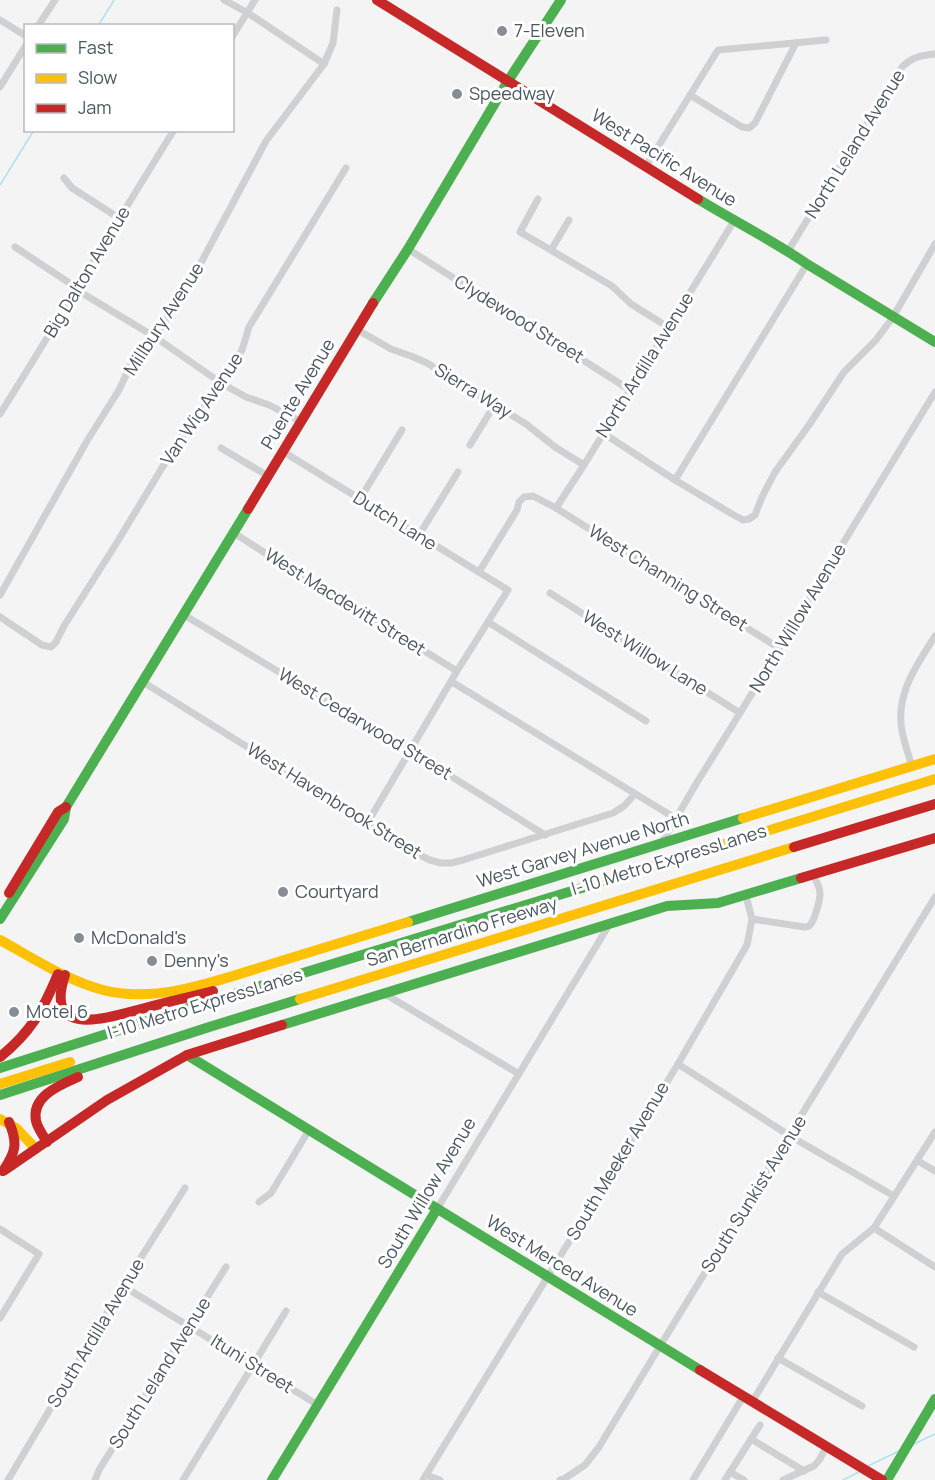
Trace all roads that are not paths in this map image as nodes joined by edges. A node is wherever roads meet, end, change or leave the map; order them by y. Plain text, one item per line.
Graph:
1 (55, 0) edge
2 (224, 0) edge
3 (255, 0) edge
4 (378, 0) edge
5 (561, 0) edge
6 (337, 10) dead end
7 (248, 13) junction
8 (0, 20) edge
9 (39, 24) edge
10 (234, 34) edge
11 (24, 35) edge
12 (826, 40) dead end
13 (796, 43) junction
14 (24, 48) edge
15 (935, 54) edge
16 (324, 64) junction
17 (508, 81) junction
18 (0, 87) edge
19 (690, 95) junction
20 (173, 132) edge
21 (645, 166) junction
22 (346, 168) dead end
23 (64, 178) dead end
24 (538, 199) dead end
25 (119, 219) junction
26 (569, 220) dead end
27 (734, 221) junction
28 (935, 244) edge
29 (15, 247) dead end
30 (408, 249) junction
31 (551, 250) junction
32 (788, 251) junction
33 (807, 264) junction
34 (77, 290) junction
35 (893, 317) junction
36 (668, 327) junction
37 (356, 329) junction
38 (155, 337) junction
39 (935, 342) edge
40 (221, 383) junction
41 (630, 390) junction
42 (935, 392) edge
43 (495, 404) junction
44 (1, 411) edge
45 (300, 421) junction
46 (402, 430) dead end
47 (603, 433) junction
48 (470, 445) dead end
49 (221, 448) dead end
50 (282, 451) junction
51 (584, 465) junction
52 (458, 472) dead end
53 (268, 476) junction
54 (675, 480) junction
55 (360, 499) junction
56 (556, 508) junction
57 (234, 533) junction
58 (419, 535) junction
59 (479, 572) junction
60 (550, 592) dead end
61 (0, 595) edge
62 (184, 615) junction
63 (0, 617) edge
64 (488, 622) junction
65 (935, 636) edge
66 (779, 648) junction
67 (457, 671) junction
68 (143, 682) junction
69 (452, 682) junction
70 (740, 713) junction
71 (646, 721) dead end
72 (410, 750) junction
73 (935, 759) edge
74 (912, 766) junction
75 (935, 779) edge
76 (935, 787) edge
77 (635, 794) junction
78 (935, 795) edge
79 (935, 804) edge
80 (66, 807) junction
81 (675, 818) junction
82 (368, 822) junction
83 (545, 835) junction
84 (934, 842) edge
85 (661, 844) junction
86 (813, 875) junction
87 (746, 896) junction
88 (935, 897) edge
89 (0, 908) edge
90 (0, 919) edge
91 (752, 919) junction
92 (610, 923) junction
93 (0, 940) edge
94 (322, 968) junction
95 (62, 973) junction
96 (385, 994) junction
97 (171, 1039) junction
98 (187, 1055) junction
99 (0, 1057) edge
100 (678, 1064) junction
101 (0, 1068) edge
102 (519, 1074) junction
103 (0, 1075) edge
104 (0, 1084) edge
105 (0, 1095) edge
106 (5, 1121) edge
107 (309, 1130) junction
108 (935, 1132) edge
109 (790, 1136) junction
110 (47, 1142) junction
111 (36, 1149) junction
112 (918, 1161) junction
113 (935, 1171) edge
114 (2, 1172) edge
115 (185, 1188) dead end
116 (894, 1196) junction
117 (259, 1202) dead end
118 (437, 1209) junction
119 (874, 1228) junction
120 (0, 1229) edge
121 (935, 1267) edge
122 (226, 1268) dead end
123 (547, 1277) junction
124 (123, 1286) junction
125 (818, 1292) junction
126 (286, 1311) dead end
127 (0, 1318) edge
128 (190, 1325) junction
129 (660, 1346) junction
130 (914, 1347) dead end
131 (778, 1358) junction
132 (252, 1365) junction
133 (748, 1399) junction
134 (935, 1399) edge
135 (318, 1405) junction
136 (862, 1407) dead end
137 (760, 1425) dead end
138 (751, 1439) junction
139 (826, 1447) junction
140 (804, 1471) junction
141 (730, 1472) junction
142 (424, 1478) edge
143 (878, 1478) edge
144 (8, 1480) edge
145 (95, 1480) edge
146 (183, 1480) edge
147 (272, 1480) edge
148 (440, 1480) edge
149 (560, 1480) edge
150 (693, 1480) edge
151 (725, 1480) edge
152 (744, 1480) edge
153 (783, 1480) edge
154 (887, 1480) edge

1 - 9 street
2 - 7 street
3 - 7 street
4 - 17 main road, West Pacific Avenue
5 - 17 main road, Puente Avenue
6 - 16 street, Millbury Avenue
7 - 10 street
7 - 16 street
8 - 11 street
12 - 13 street
13 - 19 street
13 - 19 street
14 - 18 street
15 - 32 street, North Leland Avenue
16 - 38 street, Millbury Avenue
17 - 21 main road, West Pacific Avenue
17 - 30 main road, Puente Avenue
19 - 21 street
20 - 25 street, Big Dalton Avenue
21 - 27 main road, West Pacific Avenue
22 - 40 street, Van Wig Avenue
23 - 25 street
24 - 31 street
25 - 34 street, Big Dalton Avenue
26 - 31 street
27 - 32 main road, West Pacific Avenue
27 - 36 street, North Ardilla Avenue
28 - 35 street
29 - 34 street
30 - 37 main road, Puente Avenue
30 - 41 street, Clydewood Street
31 - 36 street
32 - 33 main road, West Pacific Avenue
33 - 35 main road, West Pacific Avenue
33 - 54 street
34 - 38 street
34 - 44 street, Big Dalton Avenue
35 - 39 main road, West Pacific Avenue
35 - 54 street
36 - 41 street, North Ardilla Avenue
37 - 43 street, Sierra Way
37 - 45 main road, Puente Avenue
38 - 40 street
38 - 61 street, Millbury Avenue
40 - 45 street
40 - 63 street, Van Wig Avenue
41 - 47 street, North Ardilla Avenue
42 - 66 street, North Willow Avenue
43 - 48 street
43 - 51 street, Sierra Way
45 - 50 main road, Puente Avenue
46 - 55 street
47 - 51 street, North Ardilla Avenue
47 - 54 street
49 - 53 street
50 - 53 main road, Puente Avenue
50 - 55 street, Dutch Lane
51 - 56 street, North Ardilla Avenue
52 - 58 street
53 - 57 main road, Puente Avenue
55 - 58 street, Dutch Lane
56 - 59 street, West Channing Street
56 - 66 street, West Channing Street
57 - 62 main road, Puente Avenue
57 - 67 street, West Macdevitt Street
58 - 59 street, Dutch Lane
59 - 64 street, Dutch Lane
60 - 70 street, West Willow Lane
62 - 68 main road, Puente Avenue
62 - 72 street, West Cedarwood Street
64 - 67 street
64 - 71 street
65 - 74 street
66 - 70 street, North Willow Avenue
67 - 69 street
68 - 80 main road, Puente Avenue
68 - 82 street, West Havenbrook Street
69 - 72 street
69 - 77 street
70 - 81 street, North Willow Avenue
72 - 82 street
72 - 83 street, West Cedarwood Street
73 - 74 main road, West Garvey Avenue North
74 - 85 main road, West Garvey Avenue North
75 - 94 main road, San Bernardino Freeway
76 - 103 main road, I-10 Metro ExpressLanes
77 - 81 street
77 - 83 street, West Havenbrook Street
78 - 104 main road, I-10 Metro ExpressLanes
79 - 97 main road, San Bernardino Freeway
80 - 89 main road, Puente Avenue
80 - 90 main road, Puente Avenue
81 - 85 street, North Willow Avenue
82 - 83 street, West Havenbrook Street
84 - 86 main road
85 - 95 main road, West Garvey Avenue North
86 - 87 main road
86 - 91 street
87 - 91 street, South Meeker Avenue
87 - 92 main road
88 - 109 street, South Sunkist Avenue
91 - 100 street, South Meeker Avenue
92 - 96 main road
92 - 102 street, South Willow Avenue
93 - 95 main road, West Garvey Avenue North
94 - 95 main road
94 - 101 main road, San Bernardino Freeway
95 - 99 main road
96 - 98 main road
96 - 102 street
97 - 105 main road, San Bernardino Freeway
97 - 110 main road
98 - 107 main road, West Merced Avenue
98 - 110 main road
100 - 109 street
100 - 123 street, South Meeker Avenue
102 - 118 street, South Willow Avenue
106 - 111 main road
106 - 114 main road
107 - 117 street
107 - 118 main road, West Merced Avenue
108 - 112 street
109 - 116 street
109 - 129 street, South Sunkist Avenue
110 - 111 main road
111 - 114 main road
112 - 113 street
112 - 116 street
115 - 124 street, South Ardilla Avenue
116 - 119 street
118 - 123 main road, West Merced Avenue
118 - 135 main road, South Willow Avenue
119 - 121 street
119 - 125 street
120 - 127 street
122 - 128 street, South Leland Avenue
123 - 129 main road, West Merced Avenue
123 - 142 street, South Meeker Avenue
124 - 128 street, Ituni Street
124 - 144 street, South Ardilla Avenue
125 - 130 street
125 - 131 street
126 - 132 street
128 - 132 street, Ituni Street
128 - 145 street, South Leland Avenue
129 - 133 main road, West Merced Avenue
129 - 149 street, South Sunkist Avenue
131 - 133 street
131 - 136 street
132 - 135 street, Ituni Street
132 - 146 street
133 - 139 main road, West Merced Avenue
133 - 150 street
134 - 154 main road
135 - 147 main road, South Willow Avenue
137 - 138 street
138 - 140 street
138 - 141 street
139 - 140 street
139 - 143 main road, West Merced Avenue
140 - 153 street
141 - 151 street
141 - 152 street
142 - 148 street

